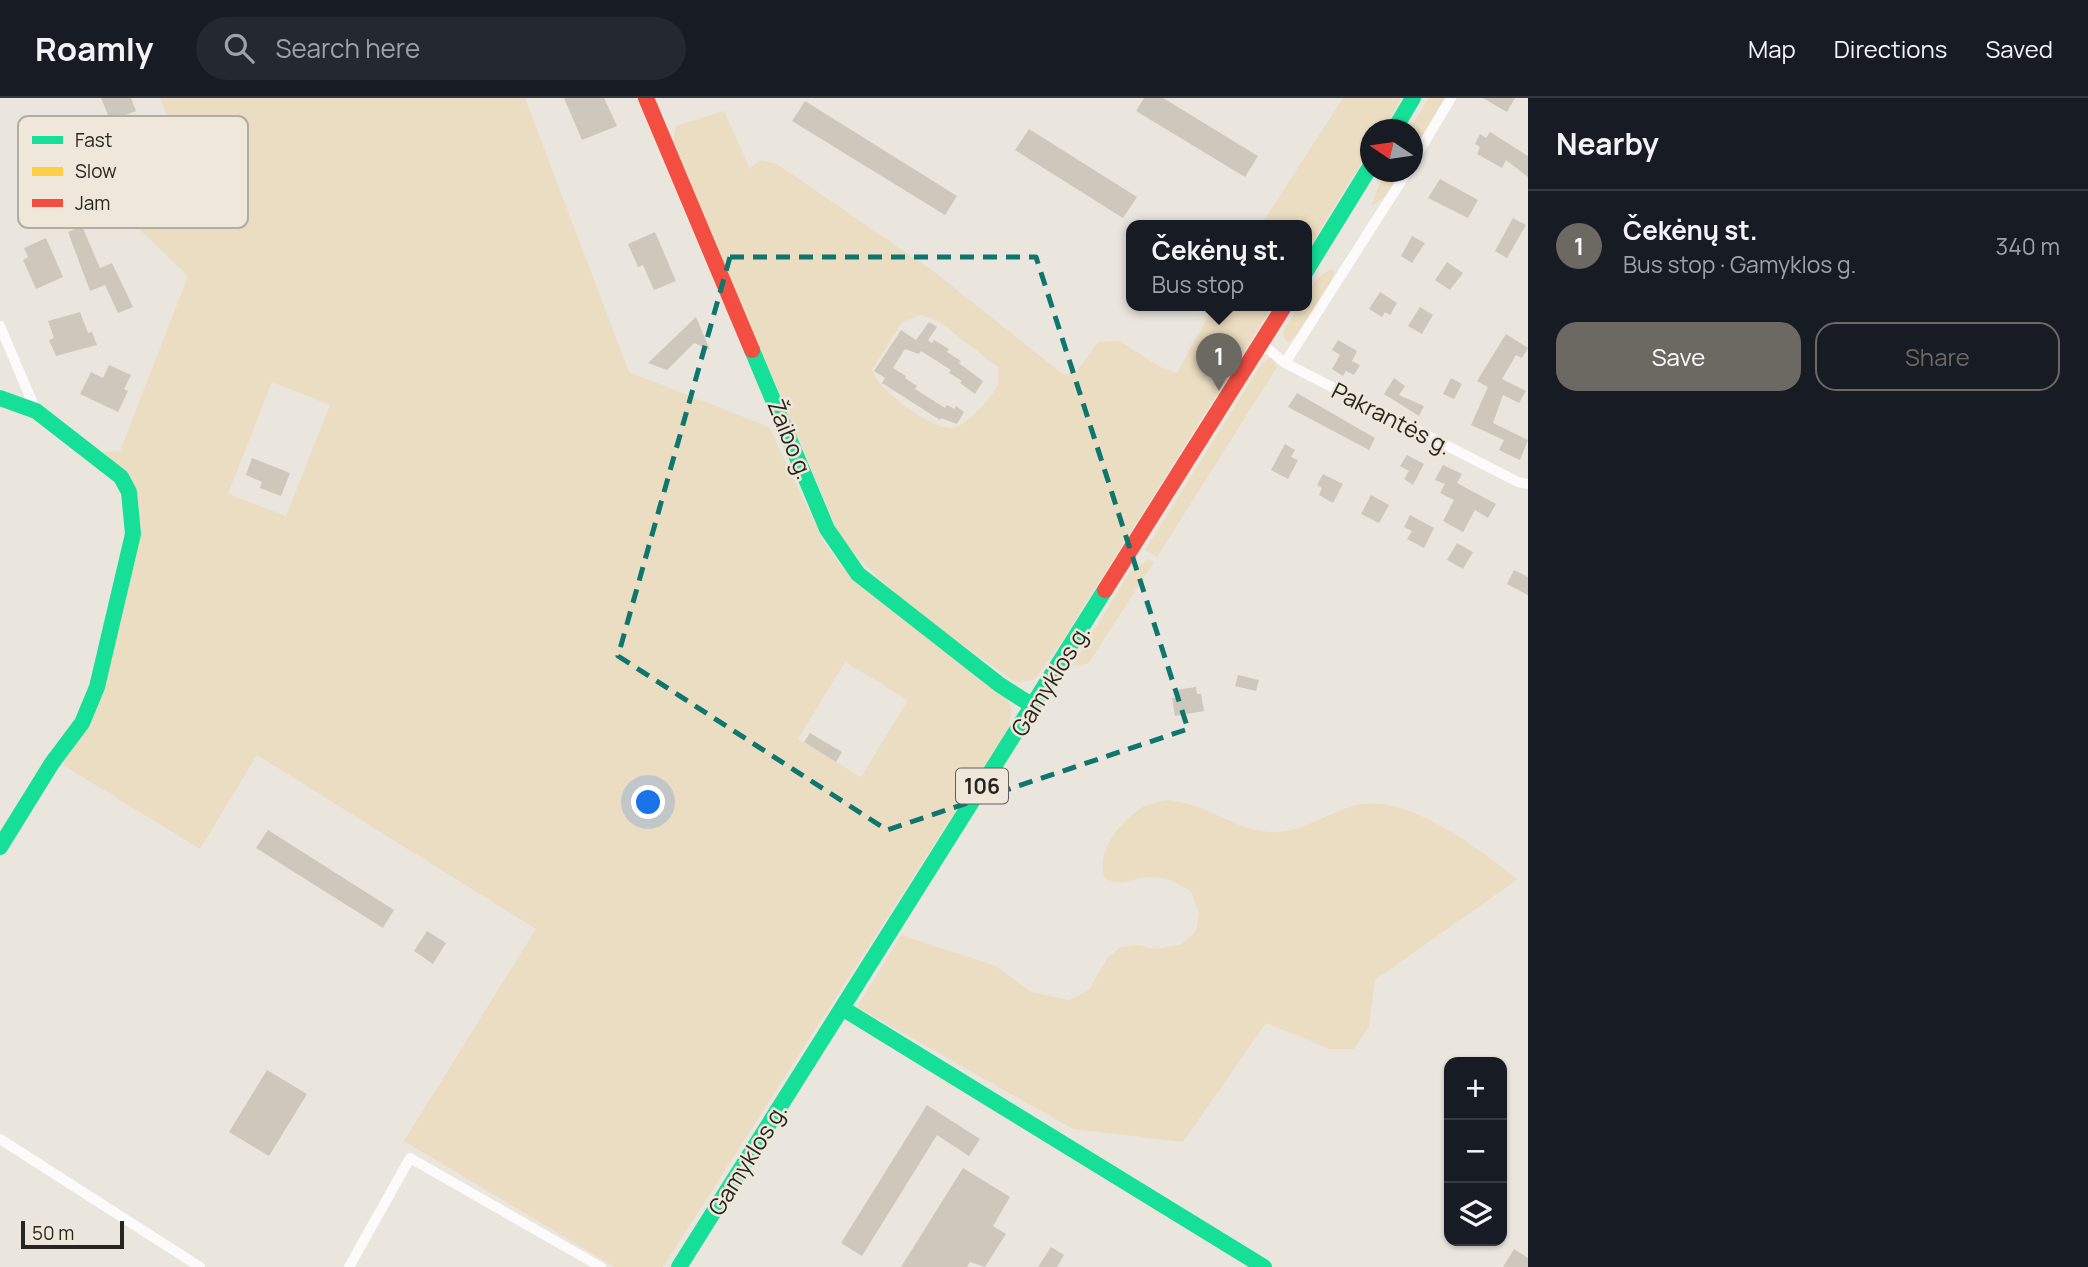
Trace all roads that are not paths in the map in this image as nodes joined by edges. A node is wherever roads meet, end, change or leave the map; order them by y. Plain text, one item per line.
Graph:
1 (646, 98) edge
2 (1413, 98) edge
3 (1451, 98) edge
4 (1401, 119) edge
5 (1423, 145) edge
6 (1361, 182) edge
7 (1401, 182) edge
8 (1312, 263) edge
9 (1281, 311) edge
10 (0, 326) edge
11 (1262, 344) junction
12 (1285, 363) junction
13 (0, 398) edge
14 (36, 411) junction
15 (1528, 484) edge
16 (1033, 706) junction
17 (0, 847) edge
18 (842, 1008) junction
19 (0, 1139) edge
20 (200, 1267) edge
21 (349, 1267) edge
22 (601, 1267) edge
23 (680, 1267) edge
24 (1264, 1267) edge

1 - 16 street, Žaibo g.
2 - 4 street
3 - 5 street
6 - 8 street
7 - 12 street
9 - 11 street, Gamyklos g. / 106
10 - 14 street
11 - 12 street, Pakrantės g.
11 - 16 street, Gamyklos g. / 106
12 - 15 street, Pakrantės g.
13 - 14 street
14 - 17 street
16 - 18 street, Gamyklos g. / 106
18 - 23 street, Gamyklos g. / 106
18 - 24 street
19 - 20 street
21 - 22 street

